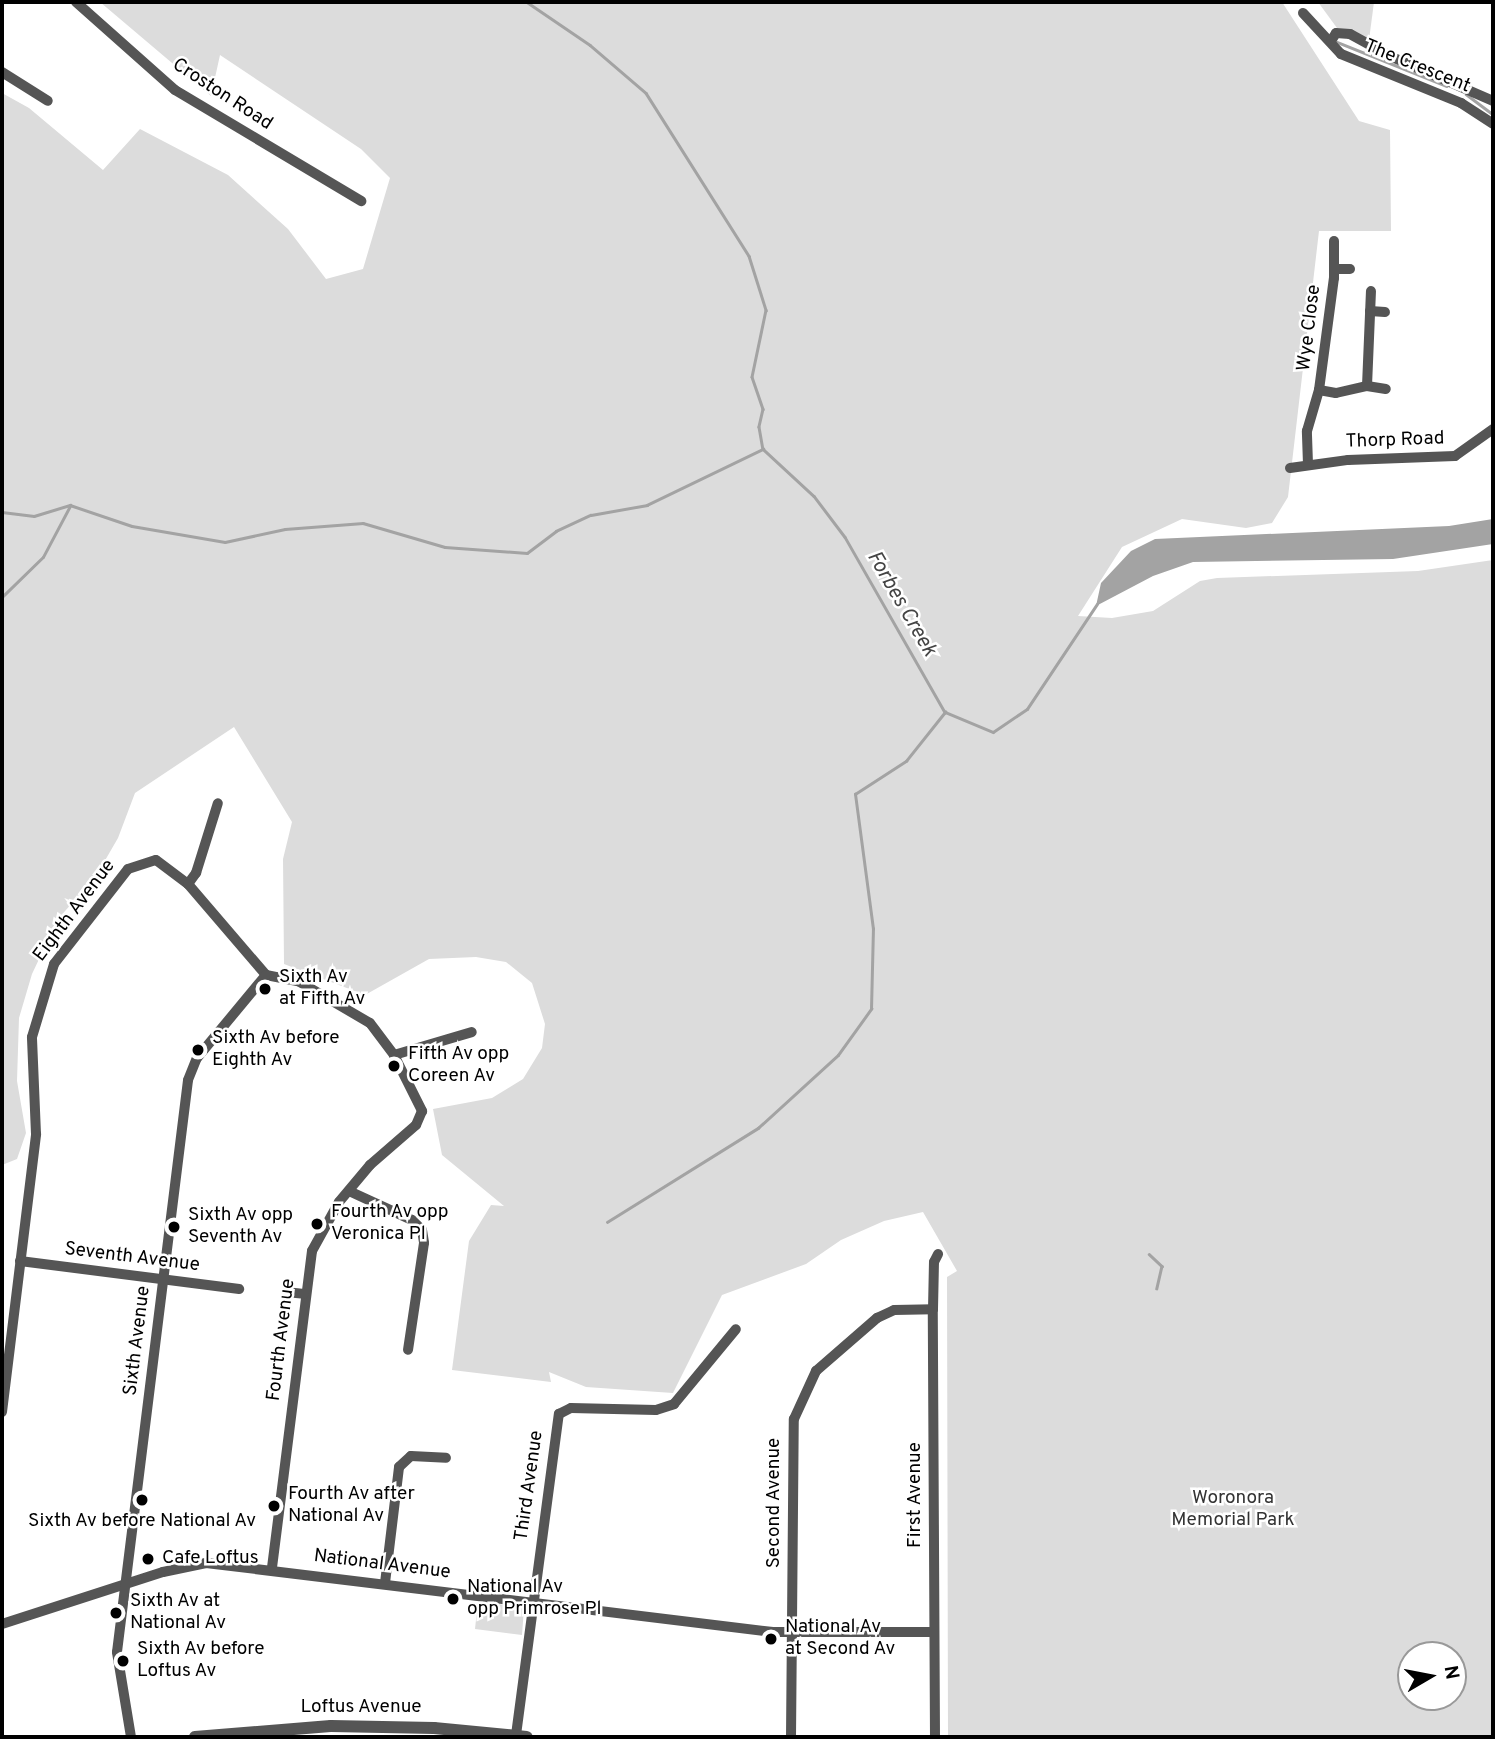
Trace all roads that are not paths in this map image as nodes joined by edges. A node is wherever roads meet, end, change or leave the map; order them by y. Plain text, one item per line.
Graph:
1 (76, 2) edge
2 (1304, 13) dead end
3 (1331, 41) junction
4 (2, 72) edge
5 (48, 101) dead end
6 (1493, 101) edge
7 (1493, 124) edge
8 (361, 201) dead end
9 (1334, 241) dead end
10 (1350, 269) dead end
11 (1334, 270) junction
12 (1371, 291) dead end
13 (1370, 310) junction
14 (1385, 312) dead end
15 (1367, 386) junction
16 (1387, 388) dead end
17 (1319, 390) junction
18 (1493, 429) edge
19 (1308, 464) junction
20 (1290, 468) dead end
21 (218, 803) dead end
22 (188, 884) junction
23 (266, 975) junction
24 (472, 1032) dead end
25 (394, 1055) junction
26 (349, 1191) junction
27 (933, 1258) dead end
28 (20, 1262) junction
29 (163, 1279) junction
30 (239, 1289) dead end
31 (286, 1292) dead end
32 (304, 1294) junction
33 (933, 1308) junction
34 (736, 1329) dead end
35 (408, 1350) dead end
36 (4, 1377) edge
37 (2, 1412) edge
38 (446, 1458) dead end
39 (272, 1569) junction
40 (385, 1583) junction
41 (125, 1584) junction
42 (532, 1602) junction
43 (2, 1625) edge
44 (792, 1632) junction
45 (934, 1632) junction
46 (521, 1736) edge
47 (131, 1737) edge
48 (195, 1737) edge
49 (792, 1737) edge
50 (934, 1737) edge

1 - 8 street, Croston Road
2 - 3 street, The Crescent
3 - 6 street, The Crescent
3 - 7 street, The Crescent
4 - 5 street
9 - 11 street, Wye Close
10 - 11 street, Wye Close
11 - 17 street, Wye Close
12 - 13 street
13 - 14 street
13 - 15 street
15 - 16 street, Wye Close
15 - 17 street, Wye Close
17 - 19 street, Wye Close
18 - 19 street, Thorp Road
19 - 20 street, Thorp Road
21 - 22 street
22 - 23 street, Eighth Avenue
22 - 28 street, Eighth Avenue
23 - 25 street
23 - 29 street, Sixth Avenue
24 - 25 street
25 - 26 street, Fourth Avenue
26 - 32 street, Fourth Avenue
26 - 35 street
27 - 33 street, First Avenue
28 - 29 street, Seventh Avenue
28 - 36 street, Eighth Avenue
29 - 30 street, Seventh Avenue
29 - 41 street, Sixth Avenue
31 - 32 street
32 - 39 street, Fourth Avenue
33 - 44 street, Second Avenue
33 - 45 street, First Avenue
34 - 42 street, Third Avenue
36 - 37 street, Eighth Avenue
38 - 40 street
39 - 40 street, National Avenue
39 - 41 street, National Avenue
40 - 42 street, National Avenue
41 - 43 street, National Avenue
41 - 47 street, Sixth Avenue
42 - 44 street, National Avenue
42 - 46 street, Third Avenue
44 - 45 street, National Avenue
44 - 49 street, Second Avenue
45 - 50 street, First Avenue
46 - 48 street, Loftus Avenue

